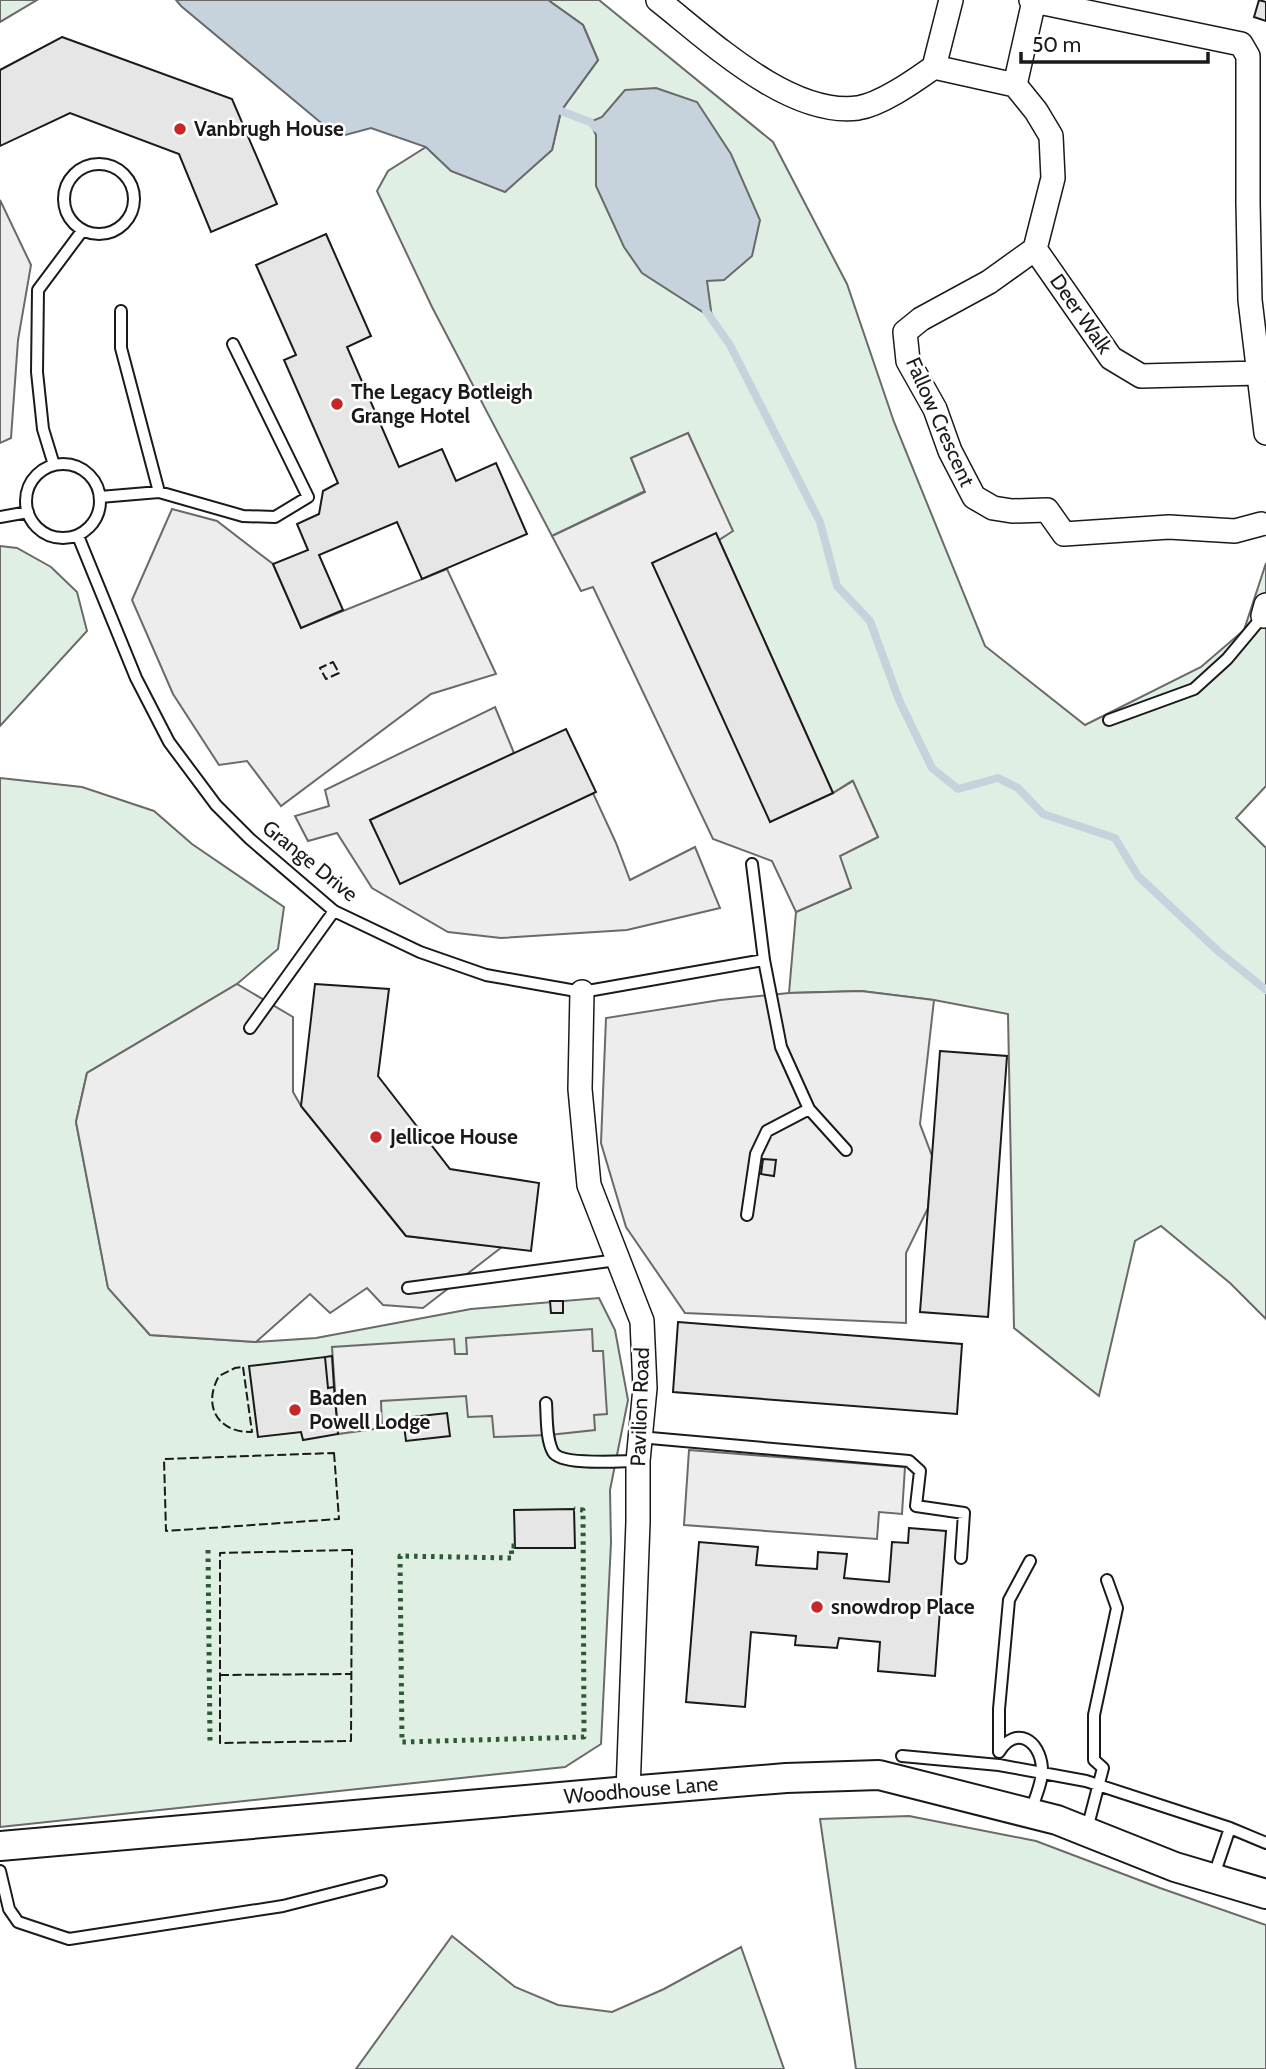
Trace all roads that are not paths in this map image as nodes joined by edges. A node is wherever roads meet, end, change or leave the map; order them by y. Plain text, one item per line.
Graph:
1 (658, 0) edge
2 (951, 0) edge
3 (1033, 0) edge
4 (1103, 8) edge
5 (934, 67) junction
6 (1015, 85) junction
7 (82, 231) junction
8 (1035, 249) junction
9 (121, 311) dead end
10 (233, 344) dead end
11 (1258, 373) junction
12 (1266, 432) edge
13 (54, 465) junction
14 (159, 492) junction
15 (100, 497) junction
16 (28, 512) junction
17 (0, 517) edge
18 (1264, 524) edge
19 (78, 536) junction
20 (1265, 610) edge
21 (1109, 720) dead end
22 (752, 864) dead end
23 (334, 911) junction
24 (764, 960) junction
25 (582, 992) junction
26 (250, 1028) dead end
27 (809, 1109) junction
28 (846, 1150) dead end
29 (747, 1215) dead end
30 (617, 1261) junction
31 (408, 1288) dead end
32 (546, 1403) dead end
33 (639, 1437) junction
34 (638, 1461) junction
35 (961, 1558) dead end
36 (1030, 1561) dead end
37 (1107, 1580) dead end
38 (999, 1751) junction
39 (902, 1756) dead end
40 (999, 1765) junction
41 (1042, 1773) junction
42 (1099, 1785) junction
43 (628, 1791) junction
44 (1031, 1814) junction
45 (1230, 1828) junction
46 (1086, 1832) junction
47 (1266, 1843) edge
48 (0, 1846) edge
49 (0, 1871) edge
50 (1213, 1878) junction
51 (380, 1881) dead end
52 (1266, 1894) edge

1 - 5 street
2 - 5 street
3 - 4 street
3 - 6 street
4 - 11 street
5 - 6 street
6 - 8 street
7 - 7 lane
7 - 13 lane
8 - 11 street, Deer Walk
8 - 18 street, Fallow Crescent
9 - 14 lane
10 - 14 lane
11 - 12 street
13 - 15 lane
13 - 16 lane
14 - 15 lane
15 - 19 lane
16 - 17 lane
16 - 19 lane
19 - 23 lane, Grange Drive
20 - 21 lane
22 - 24 lane
23 - 25 lane, Grange Drive
23 - 26 lane
24 - 25 lane, Grange Drive
24 - 27 lane
25 - 30 street, Pavilion Road
27 - 28 lane
27 - 29 lane
30 - 31 lane
30 - 33 street, Pavilion Road
32 - 34 lane
33 - 34 street, Pavilion Road
33 - 35 lane
34 - 43 street, Pavilion Road
36 - 38 lane
37 - 42 lane
38 - 40 lane
38 - 41 lane
39 - 40 lane
40 - 41 lane
41 - 42 lane
41 - 44 lane
42 - 45 lane
42 - 46 lane
43 - 44 street, Woodhouse Lane
43 - 48 street, Woodhouse Lane
44 - 46 street, Woodhouse Lane
45 - 47 lane
45 - 50 lane
46 - 50 street, Woodhouse Lane
49 - 51 lane
50 - 52 street, Woodhouse Lane

